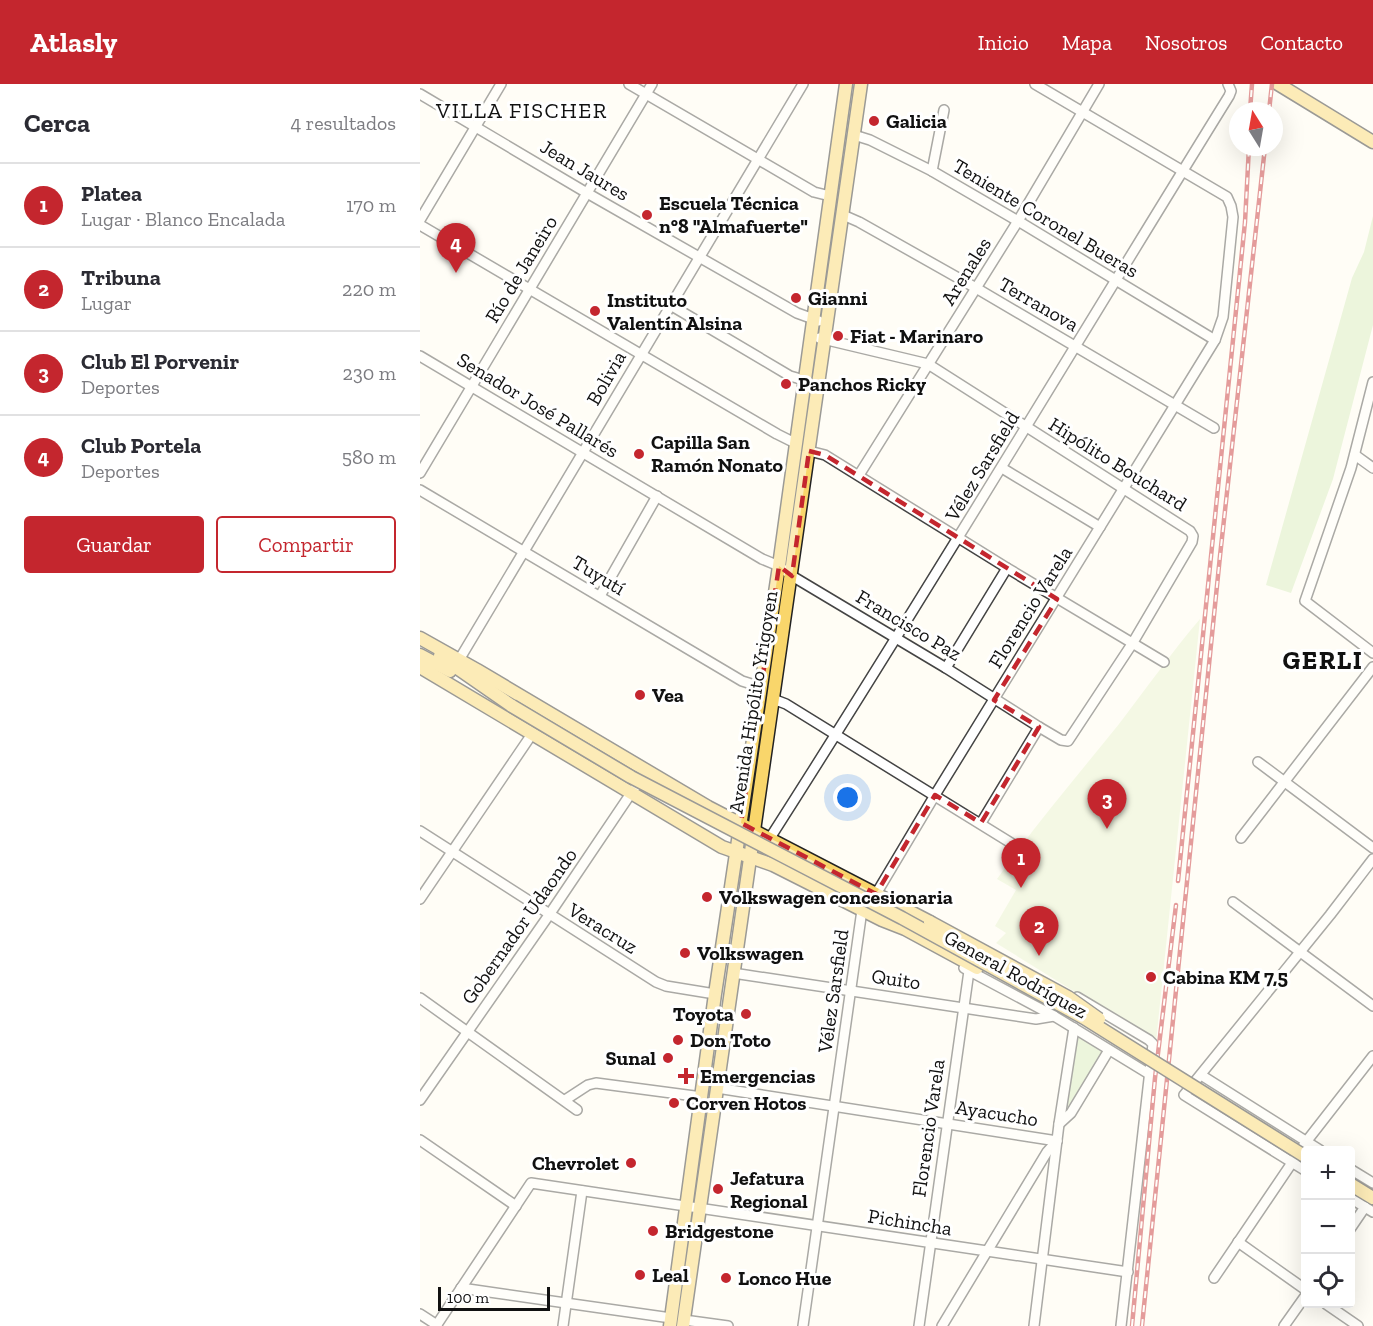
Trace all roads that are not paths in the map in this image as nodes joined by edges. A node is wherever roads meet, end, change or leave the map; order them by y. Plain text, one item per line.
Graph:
1 (501, 84) edge
2 (629, 84) edge
3 (652, 84) edge
4 (803, 84) edge
5 (846, 84) edge
6 (861, 84) edge
7 (1035, 84) edge
8 (1099, 84) edge
9 (1278, 84) edge
10 (1228, 85) edge
11 (420, 94) edge
12 (646, 94) junction
13 (944, 110) dead end
14 (1082, 111) junction
15 (476, 126) junction
16 (854, 135) junction
17 (1373, 142) edge
18 (757, 160) junction
19 (932, 171) junction
20 (1183, 171) junction
21 (587, 193) junction
22 (830, 196) junction
23 (843, 215) junction
24 (420, 220) edge
25 (1018, 221) junction
26 (420, 225) edge
27 (700, 257) junction
28 (1116, 280) junction
29 (976, 288) junction
30 (530, 290) junction
31 (672, 306) junction
32 (812, 319) junction
33 (828, 323) junction
34 (811, 336) junction
35 (826, 340) junction
36 (1215, 340) junction
37 (1076, 346) junction
38 (640, 355) junction
39 (420, 356) edge
40 (928, 364) junction
41 (804, 380) junction
42 (1373, 382) edge
43 (472, 387) junction
44 (1175, 405) junction
45 (1026, 427) junction
46 (1214, 428) dead end
47 (795, 443) junction
48 (809, 451) junction
49 (583, 454) junction
50 (1355, 455) junction
51 (1002, 468) junction
52 (1373, 468) edge
53 (420, 473) edge
54 (859, 475) junction
55 (1125, 489) junction
56 (420, 490) edge
57 (657, 496) junction
58 (1100, 527) junction
59 (959, 539) junction
60 (523, 551) junction
61 (779, 566) junction
62 (1007, 568) junction
63 (792, 576) junction
64 (600, 596) junction
65 (1057, 599) junction
66 (420, 640) edge
67 (896, 640) junction
68 (1132, 644) junction
69 (1373, 653) edge
70 (420, 655) edge
71 (459, 660) junction
72 (1164, 662) dead end
73 (420, 667) edge
74 (1373, 667) edge
75 (946, 668) junction
76 (761, 687) junction
77 (488, 691) junction
78 (773, 699) junction
79 (994, 700) junction
80 (1039, 727) junction
81 (532, 734) junction
82 (837, 735) junction
83 (1258, 762) dead end
84 (646, 771) junction
85 (1286, 781) junction
86 (631, 793) junction
87 (935, 795) junction
88 (741, 823) junction
89 (981, 823) junction
90 (754, 830) junction
91 (420, 831) edge
92 (770, 838) junction
93 (1241, 838) dead end
94 (1019, 848) dead end
95 (1373, 848) edge
96 (453, 852) junction
97 (736, 852) junction
98 (750, 857) junction
99 (1373, 859) edge
100 (876, 894) junction
101 (420, 899) edge
102 (1233, 902) dead end
103 (862, 910) junction
104 (549, 915) junction
105 (929, 921) junction
106 (1300, 953) junction
107 (973, 969) junction
108 (733, 973) junction
109 (852, 991) junction
110 (715, 994) junction
111 (420, 998) edge
112 (1373, 1006) edge
113 (964, 1007) junction
114 (1054, 1016) junction
115 (1074, 1028) junction
116 (468, 1032) junction
117 (1109, 1050) junction
118 (1373, 1056) edge
119 (1152, 1069) junction
120 (1201, 1075) junction
121 (717, 1088) junction
122 (702, 1097) junction
123 (420, 1100) edge
124 (565, 1100) junction
125 (835, 1105) junction
126 (577, 1110) dead end
127 (946, 1122) junction
128 (1059, 1124) junction
129 (420, 1140) edge
130 (1057, 1141) junction
131 (1306, 1142) junction
132 (1313, 1146) edge
133 (1301, 1154) edge
134 (1292, 1163) junction
135 (1301, 1169) edge
136 (1355, 1172) edge
137 (1373, 1183) edge
138 (1355, 1190) edge
139 (582, 1191) junction
140 (1355, 1200) edge
141 (516, 1206) junction
142 (687, 1206) junction
143 (1370, 1206) edge
144 (700, 1208) junction
145 (1355, 1223) edge
146 (818, 1226) junction
147 (1238, 1242) junction
148 (930, 1243) junction
149 (986, 1252) junction
150 (1043, 1259) junction
151 (1128, 1272) junction
152 (1214, 1278) dead end
153 (1301, 1287) edge
154 (461, 1288) junction
155 (1301, 1300) edge
156 (566, 1302) junction
157 (1332, 1308) edge
158 (420, 1314) edge
159 (670, 1322) edge
160 (684, 1323) edge
161 (436, 1325) edge
162 (563, 1326) edge
163 (728, 1326) edge
164 (803, 1326) edge
165 (919, 1326) edge
166 (942, 1326) edge
167 (1034, 1326) edge
168 (1121, 1326) edge
169 (1284, 1326) edge
170 (1359, 1326) edge

1 - 15 street
2 - 12 street
3 - 12 street, Río de Janeiro
4 - 18 street, Bolivia
5 - 22 main road, Avenida Hipólito Yrigoyen
6 - 16 main road, Avenida Hipólito Yrigoyen
7 - 14 street
8 - 14 street, Arenales
9 - 17 main road
10 - 20 street, Vélez Sarsfield
11 - 15 street, Jean Jaures
12 - 18 street
12 - 21 street, Río de Janeiro
13 - 19 street
14 - 20 street
14 - 25 street, Arenales
15 - 21 street, Jean Jaures
15 - 24 street
16 - 19 street, Teniente Coronel Bueras
16 - 23 main road, Avenida Hipólito Yrigoyen
18 - 22 street
18 - 27 street, Bolivia
19 - 25 street, Teniente Coronel Bueras
20 - 28 street, Vélez Sarsfield
20 - 36 street, Florencio Varela
21 - 27 street, Jean Jaures
21 - 30 street, Río de Janeiro
22 - 32 main road, Avenida Hipólito Yrigoyen
23 - 29 street, Terranova
23 - 33 main road, Avenida Hipólito Yrigoyen
25 - 28 street, Teniente Coronel Bueras
25 - 29 street, Arenales
26 - 30 street
27 - 31 street, Bolivia
27 - 32 street, Jean Jaures
28 - 36 street, Teniente Coronel Bueras
28 - 37 street, Vélez Sarsfield
29 - 37 street, Terranova
29 - 40 street, Arenales
30 - 38 street
30 - 43 street, Río de Janeiro
31 - 38 street, Bolivia
31 - 41 street
32 - 33 street, Jean Jaures
32 - 34 main road, Avenida Hipólito Yrigoyen
33 - 35 main road, Avenida Hipólito Yrigoyen
34 - 35 street
34 - 41 main road, Avenida Hipólito Yrigoyen
35 - 40 street, Hipólito Bouchard
35 - 48 main road, Avenida Hipólito Yrigoyen
36 - 44 street, Florencio Varela
37 - 44 street, Terranova
37 - 45 street, Vélez Sarsfield
38 - 47 street
38 - 49 street, Bolivia
39 - 43 street, Senador José Pallarés
40 - 45 street, Hipólito Bouchard
40 - 54 street, Arenales
41 - 47 main road, Avenida Hipólito Yrigoyen
42 - 50 street
43 - 49 street, Senador José Pallarés
43 - 53 street, Río de Janeiro
44 - 46 street, Terranova
44 - 55 street, Florencio Varela
45 - 51 street, Vélez Sarsfield
45 - 55 street, Hipólito Bouchard
47 - 61 main road, Avenida Hipólito Yrigoyen
48 - 54 street
48 - 63 main road, Avenida Hipólito Yrigoyen
49 - 57 street, Senador José Pallarés
49 - 60 street, Bolivia
50 - 52 street
50 - 69 street
51 - 58 street
51 - 59 street, Vélez Sarsfield
54 - 59 street
55 - 58 street, Florencio Varela
55 - 68 street, Hipólito Bouchard
56 - 60 street, Tuyutí
57 - 61 street, Senador José Pallarés
57 - 64 street
58 - 65 street, Florencio Varela
59 - 62 street
59 - 67 street, Vélez Sarsfield
60 - 64 street, Tuyutí
60 - 71 street, Bolivia
61 - 63 street, Senador José Pallarés
61 - 76 main road, Avenida Hipólito Yrigoyen
62 - 65 street
62 - 75 street
63 - 67 street, Francisco Paz
63 - 78 main road, Avenida Hipólito Yrigoyen
64 - 76 street, Tuyutí
65 - 68 street
65 - 79 street, Florencio Varela
66 - 71 main road, General Rodríguez
66 - 77 main road
67 - 75 street, Francisco Paz
67 - 82 street, Vélez Sarsfield
68 - 72 street
68 - 80 street, Francisco Paz
70 - 77 main road
71 - 84 main road, General Rodríguez
73 - 81 main road
74 - 85 street
75 - 79 street, Francisco Paz
76 - 88 main road, Avenida Hipólito Yrigoyen
77 - 119 main road, bridge
78 - 82 street
78 - 90 main road, Avenida Hipólito Yrigoyen
79 - 80 street, Francisco Paz
79 - 87 street, Florencio Varela
80 - 89 street
81 - 86 main road
81 - 96 street
82 - 87 street
82 - 92 street, Vélez Sarsfield
83 - 85 street
84 - 86 street, Gobernador Udaondo
84 - 88 main road, General Rodríguez
85 - 93 street
85 - 95 street
86 - 97 main road
86 - 104 street, Gobernador Udaondo
87 - 89 street
87 - 100 street, Florencio Varela
88 - 90 main road, General Rodríguez
88 - 97 main road, Avenida Hipólito Yrigoyen
89 - 94 street
90 - 92 main road, General Rodríguez
90 - 98 main road, Avenida Hipólito Yrigoyen
91 - 96 street, Veracruz
92 - 98 street, Vélez Sarsfield
92 - 100 main road, General Rodríguez
96 - 101 street
96 - 104 street, Veracruz
97 - 98 main road
97 - 110 main road, Avenida Hipólito Yrigoyen
98 - 103 main road
98 - 108 main road, Avenida Hipólito Yrigoyen
99 - 106 street
100 - 105 main road, General Rodríguez
102 - 106 street
103 - 107 main road
103 - 109 street, Vélez Sarsfield
104 - 110 street, Veracruz
104 - 116 street, Gobernador Udaondo
105 - 119 main road, bridge
105 - 119 street, General Rodríguez
106 - 112 street
106 - 120 street
107 - 113 street, Florencio Varela
107 - 114 street, General Rodríguez
107 - 119 main road, bridge
108 - 109 street, Quito
108 - 121 main road, Avenida Hipólito Yrigoyen
109 - 113 street, Quito
109 - 125 street, Vélez Sarsfield
110 - 122 main road, Avenida Hipólito Yrigoyen
111 - 116 street
113 - 114 street, Quito
113 - 127 street, Florencio Varela
114 - 115 street, General Rodríguez
115 - 117 street, General Rodríguez
115 - 128 street
116 - 123 street, Gobernador Udaondo
116 - 124 street
117 - 119 street, General Rodríguez
117 - 128 street
118 - 131 street
119 - 133 main road, bridge
119 - 151 street
120 - 131 street
120 - 134 street
121 - 125 street, Ayacucho
121 - 144 main road, Avenida Hipólito Yrigoyen
122 - 124 street
122 - 142 main road, Avenida Hipólito Yrigoyen
124 - 126 street
125 - 127 street, Ayacucho
125 - 146 street, Vélez Sarsfield
127 - 130 street, Ayacucho
127 - 148 street, Florencio Varela
128 - 130 street
129 - 141 street
130 - 149 street
130 - 150 street
131 - 132 street
131 - 134 street
134 - 135 street
134 - 147 street
136 - 137 street
138 - 143 main road
139 - 141 street, Pichincha
139 - 142 street, Pichincha
139 - 156 street
140 - 143 street
141 - 154 street
142 - 144 street, Pichincha
142 - 159 main road, Avenida Hipólito Yrigoyen
143 - 145 street
144 - 146 street, Pichincha
144 - 160 main road, Avenida Hipólito Yrigoyen
146 - 148 street, Pichincha
146 - 164 street, Vélez Sarsfield
147 - 152 street
147 - 153 street
148 - 149 street, Pichincha
148 - 165 street, Florencio Varela
149 - 150 street, Pichincha
149 - 166 street
150 - 151 street, Pichincha
150 - 167 street
151 - 168 street
154 - 156 street
154 - 161 street
155 - 169 street
156 - 159 street
156 - 162 street
157 - 170 street
158 - 161 street
160 - 163 street

